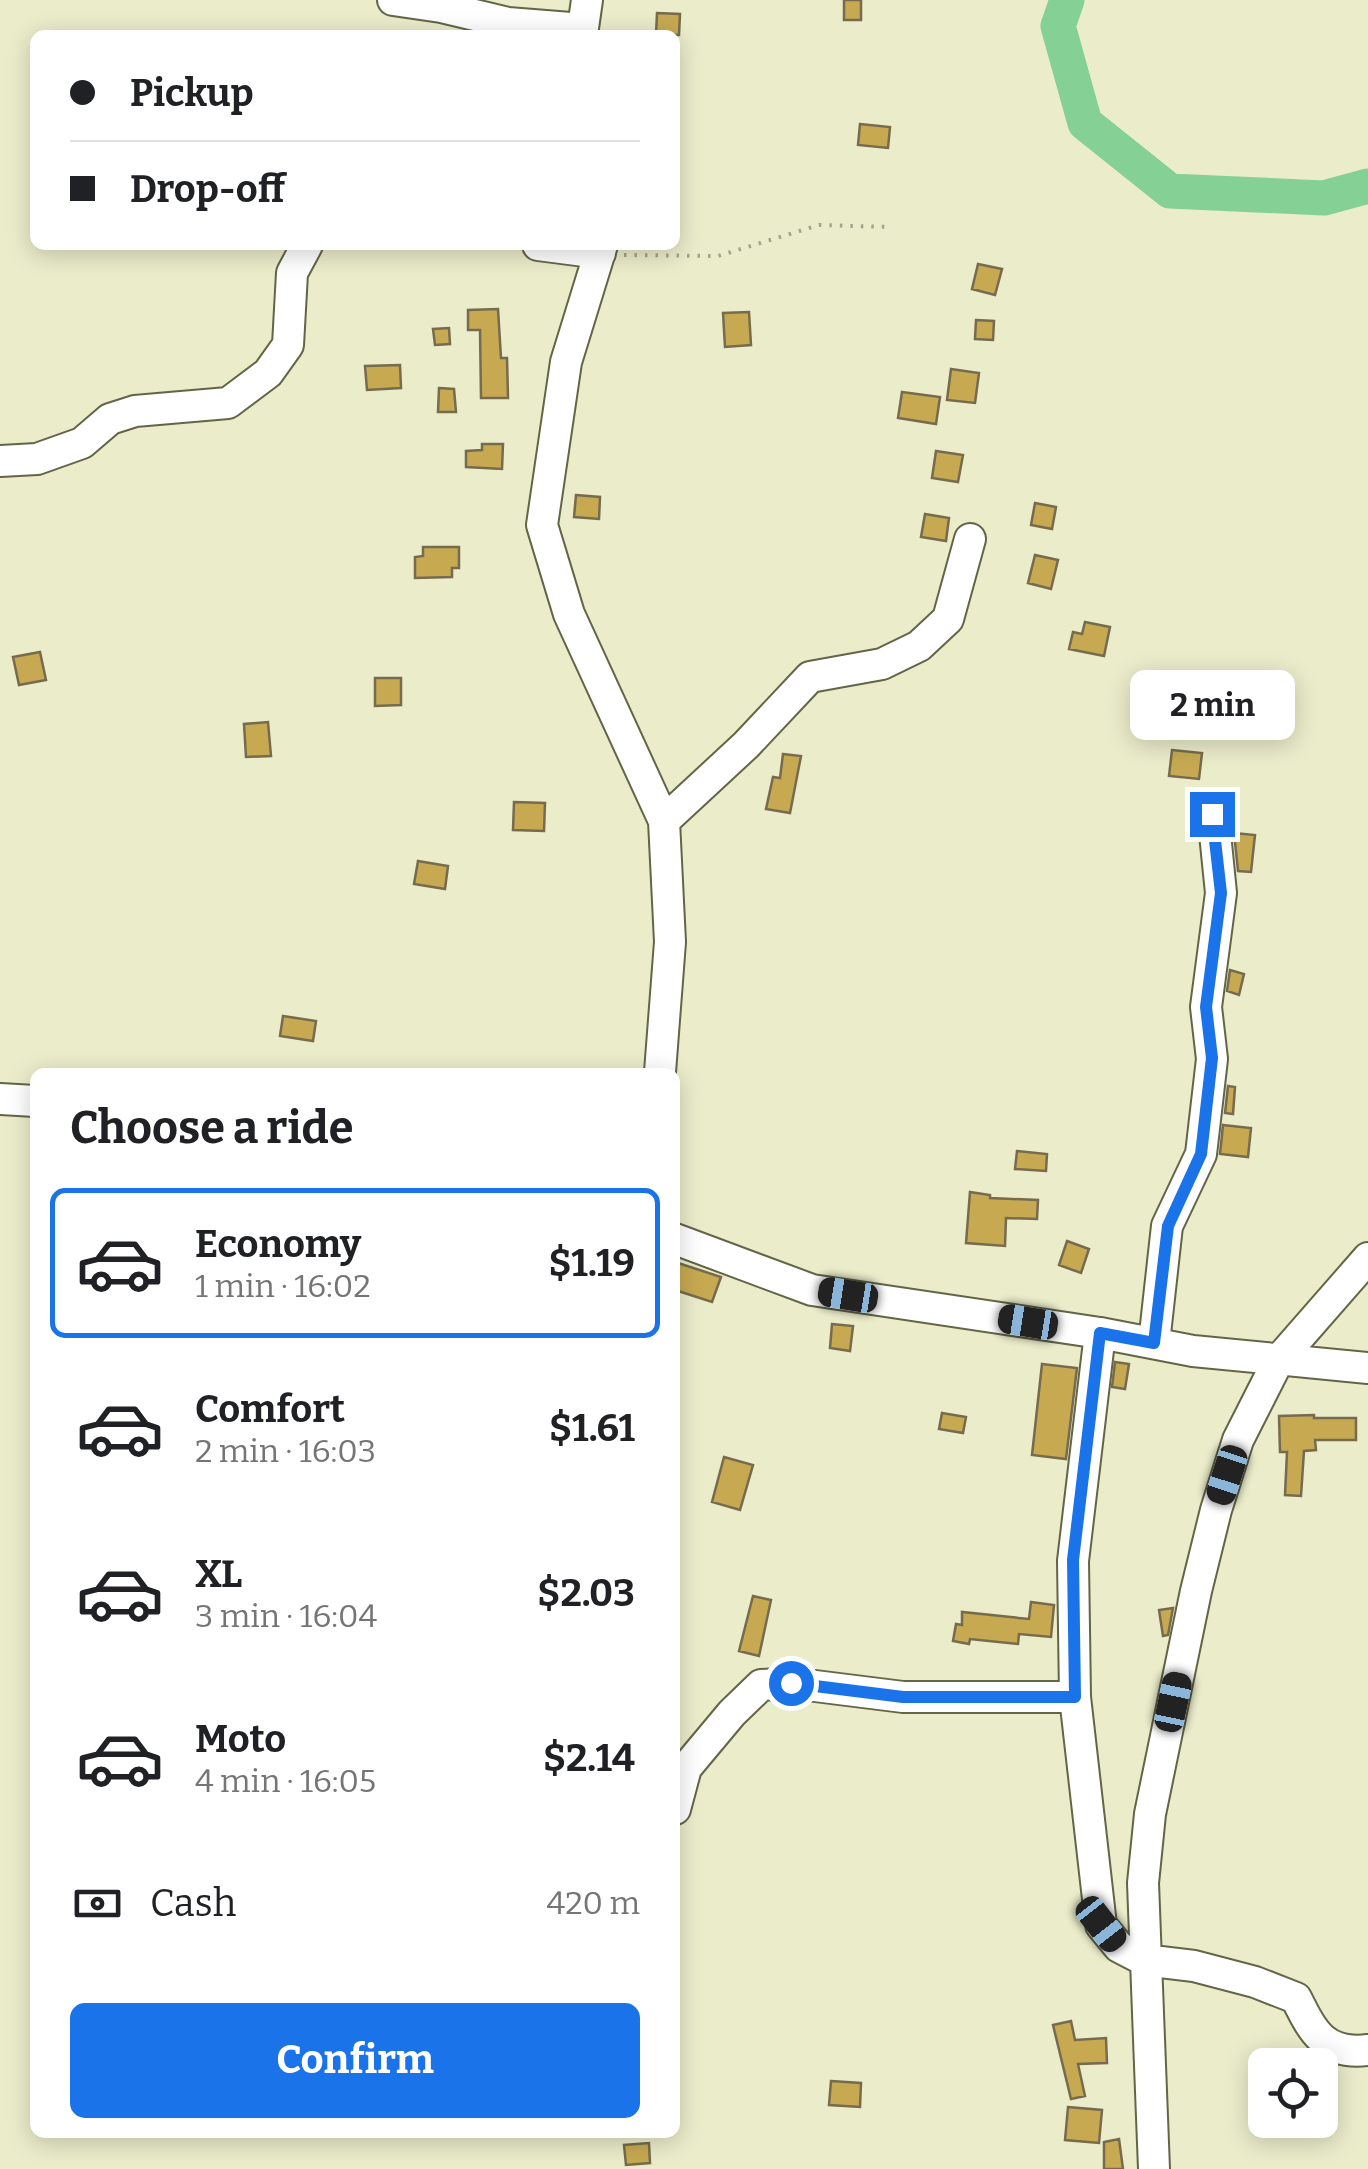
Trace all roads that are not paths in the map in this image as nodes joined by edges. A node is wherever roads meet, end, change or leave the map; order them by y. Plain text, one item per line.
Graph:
1 (392, 0) edge
2 (584, 21) edge
3 (304, 250) edge
4 (600, 250) edge
5 (0, 461) edge
6 (970, 539) dead end
7 (1212, 814) dead end
8 (664, 821) junction
9 (660, 1068) edge
10 (0, 1099) edge
11 (30, 1100) edge
12 (680, 1241) edge
13 (1368, 1258) edge
14 (1100, 1333) junction
15 (1154, 1343) junction
16 (1278, 1361) junction
17 (1368, 1368) edge
18 (1075, 1697) junction
19 (680, 1790) edge
20 (1144, 1960) junction
21 (1368, 2050) edge
22 (1154, 2169) edge

1 - 2 street
3 - 5 street
4 - 8 street
6 - 8 street
7 - 15 street
8 - 9 street
10 - 11 street
12 - 14 street
13 - 16 street
14 - 15 street
14 - 18 street
15 - 16 street
16 - 17 street
16 - 20 street
18 - 19 street
18 - 20 street
20 - 21 street
20 - 22 street

